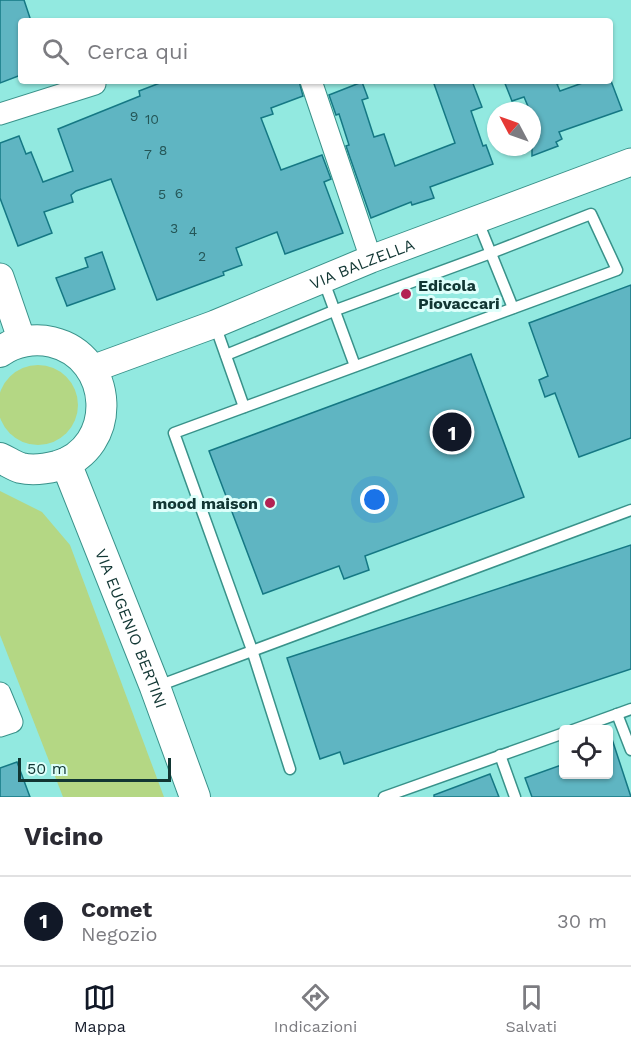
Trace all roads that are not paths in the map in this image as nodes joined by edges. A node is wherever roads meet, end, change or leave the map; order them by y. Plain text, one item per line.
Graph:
1 (95, 84) dead end
2 (312, 84) edge
3 (0, 114) edge
4 (631, 162) edge
5 (477, 219) junction
6 (491, 253) junction
7 (371, 259) junction
8 (0, 277) edge
9 (323, 279) junction
10 (513, 308) junction
11 (336, 309) junction
12 (215, 324) junction
13 (11, 347) edge
14 (226, 355) junction
15 (355, 366) junction
16 (92, 369) junction
17 (244, 407) junction
18 (0, 458) edge
19 (66, 463) junction
20 (631, 510) edge
21 (252, 650) junction
22 (155, 687) junction
23 (0, 693) edge
24 (631, 709) edge
25 (617, 714) junction
26 (585, 725) edge
27 (0, 726) edge
28 (559, 735) edge
29 (631, 750) edge
30 (500, 755) junction
31 (290, 769) dead end
32 (195, 797) edge
33 (384, 797) edge
34 (515, 797) edge

1 - 3 street
2 - 7 street
4 - 5 street, VIA BALZELLA
5 - 6 lane
5 - 7 street, VIA BALZELLA
6 - 10 lane
6 - 10 lane
6 - 11 lane
7 - 9 street, VIA BALZELLA
8 - 13 street
9 - 11 lane
9 - 12 street, VIA BALZELLA
10 - 15 lane
11 - 14 lane
11 - 15 lane
12 - 14 lane
12 - 16 street, VIA BALZELLA
13 - 16 main road
14 - 17 lane
15 - 17 lane
16 - 19 main road
17 - 21 lane
18 - 19 main road
19 - 22 main road, VIA EUGENIO BERTINI
20 - 21 lane
21 - 22 lane
21 - 31 lane
22 - 32 main road, VIA EUGENIO BERTINI
23 - 27 street
24 - 25 lane
25 - 26 lane
25 - 29 lane
28 - 30 lane
30 - 33 lane
30 - 34 lane

